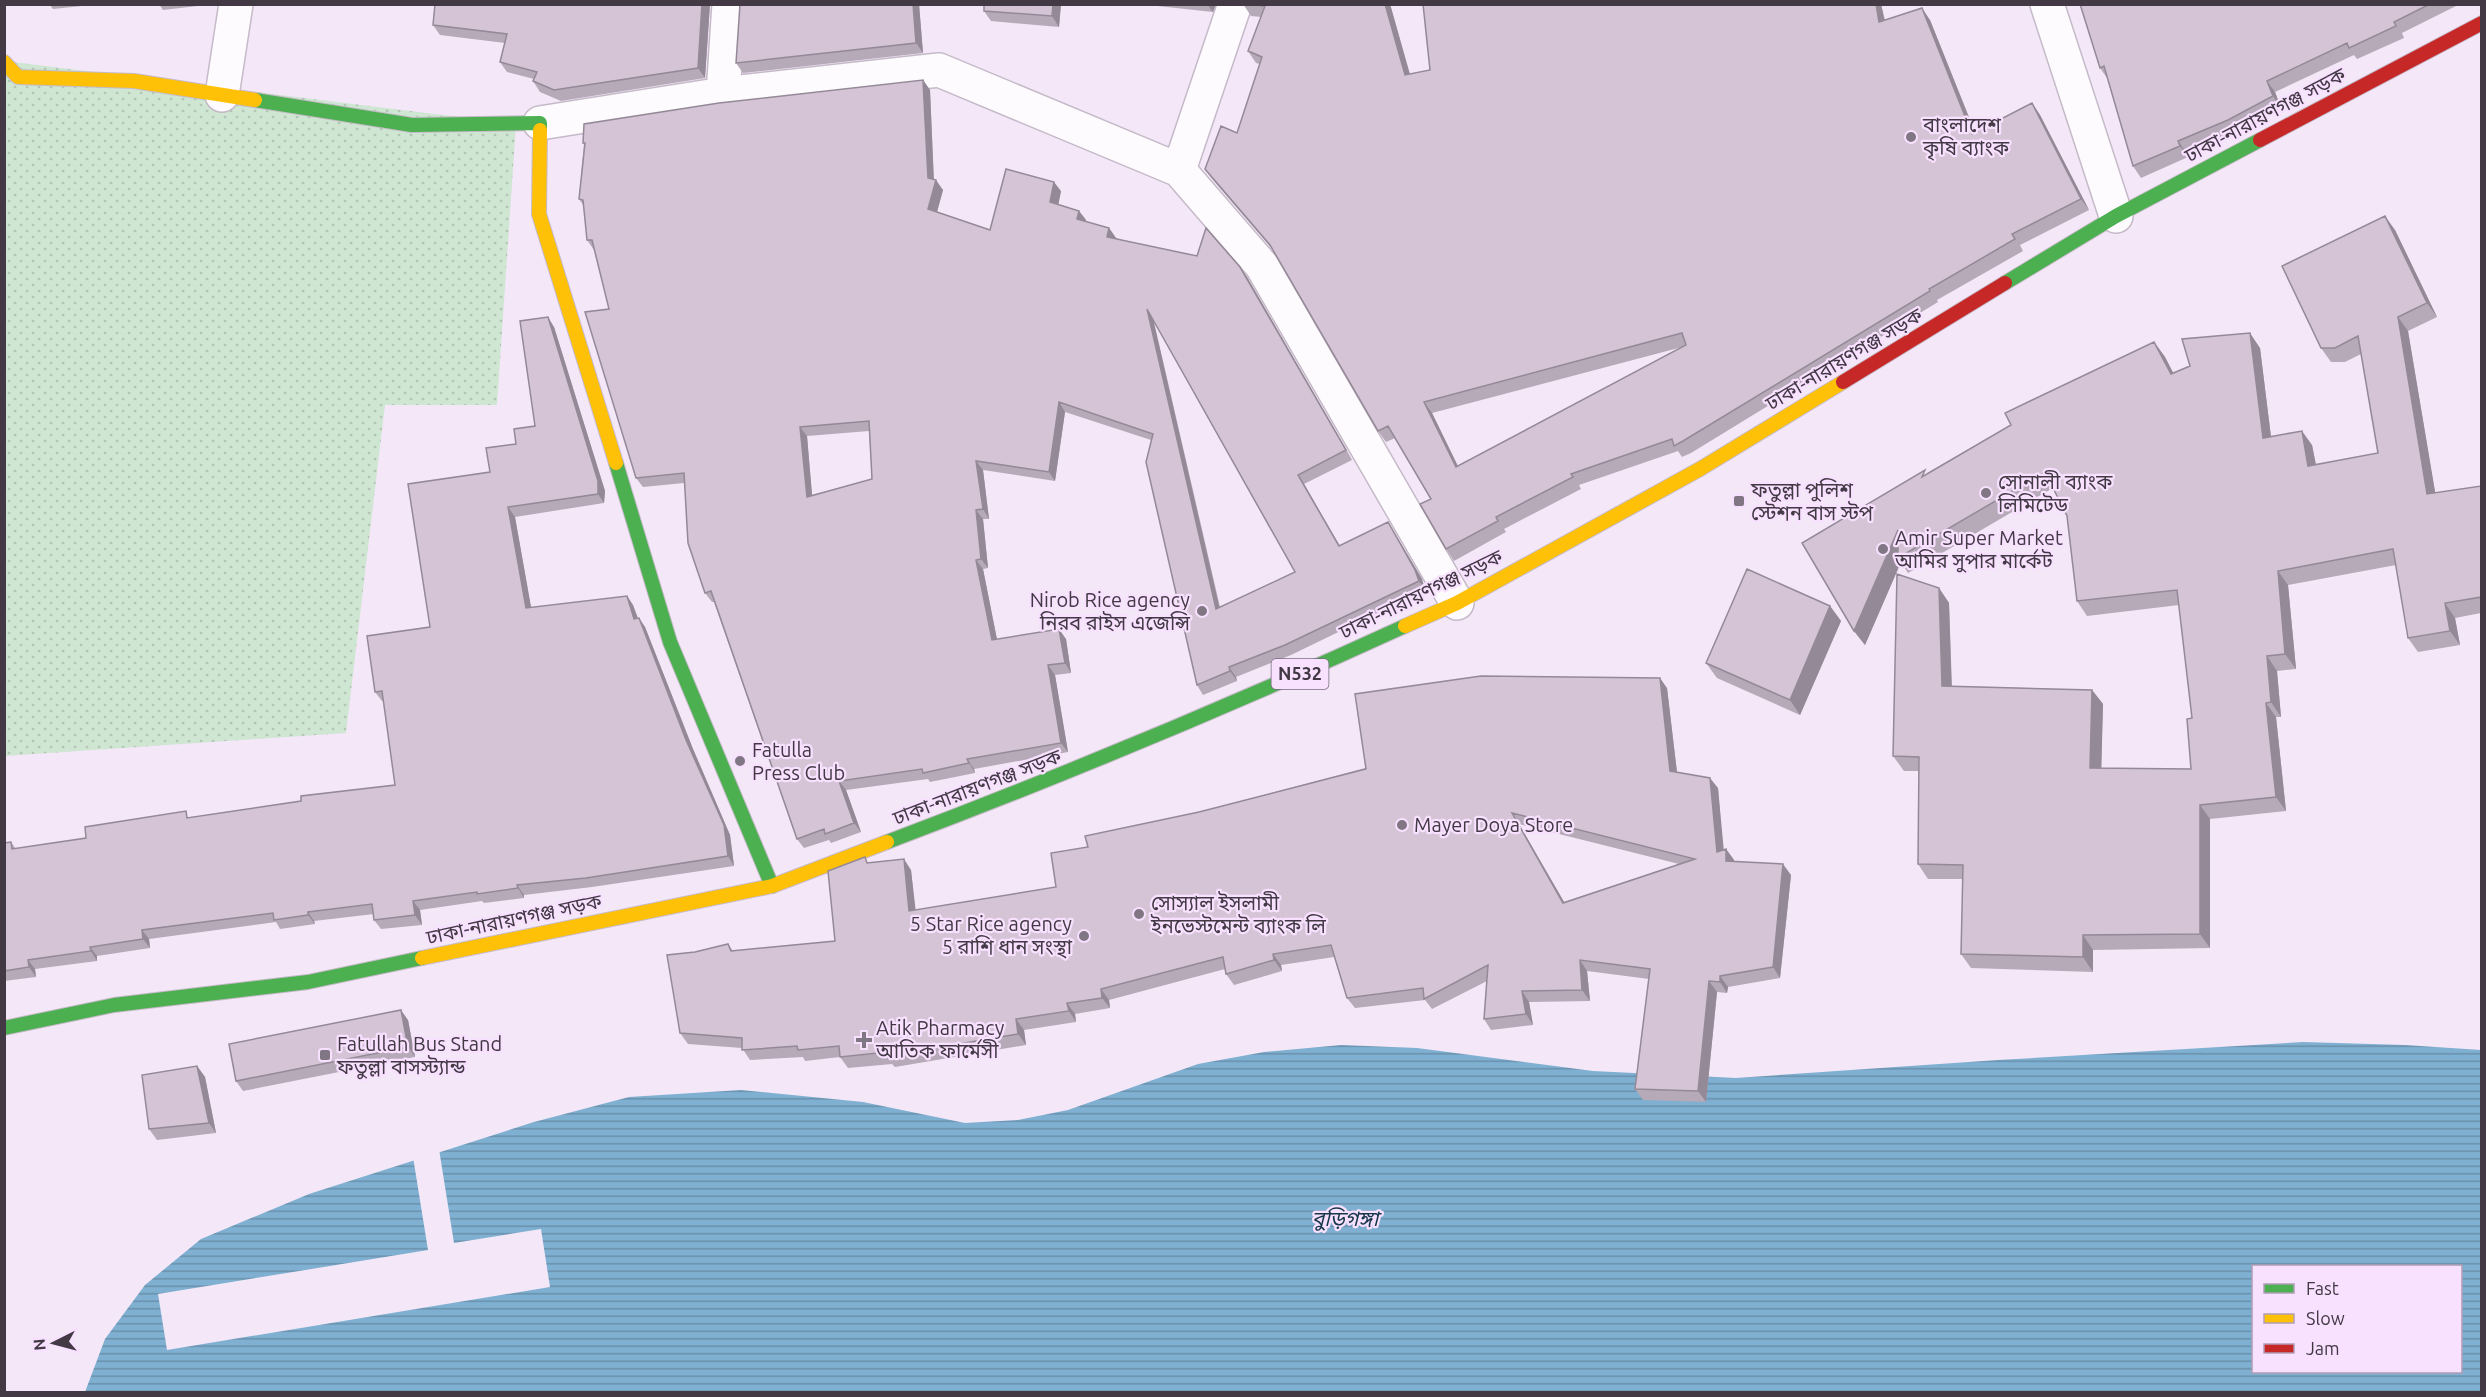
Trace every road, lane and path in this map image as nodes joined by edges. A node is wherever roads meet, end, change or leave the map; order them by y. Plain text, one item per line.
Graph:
1 (236, 4) edge
2 (729, 4) edge
3 (1235, 4) edge
4 (2047, 4) edge
5 (2481, 23) edge
6 (4, 62) edge
7 (723, 94) junction
8 (222, 95) junction
9 (540, 123) junction
10 (1179, 170) junction
11 (2116, 216) junction
12 (1457, 603) junction
13 (772, 886) junction
14 (4, 1028) edge

1 - 8 street
2 - 7 street
3 - 10 street
4 - 11 street
5 - 11 main road, ঢাকা-নারায়ণগঞ্জ সড়ক / N532
6 - 8 main road
7 - 9 street
7 - 10 street
8 - 9 main road
9 - 13 main road
10 - 12 street
11 - 12 main road, ঢাকা-নারায়ণগঞ্জ সড়ক / N532
12 - 13 main road, ঢাকা-নারায়ণগঞ্জ সড়ক / N532
13 - 14 main road, ঢাকা-নারায়ণগঞ্জ সড়ক / N532

